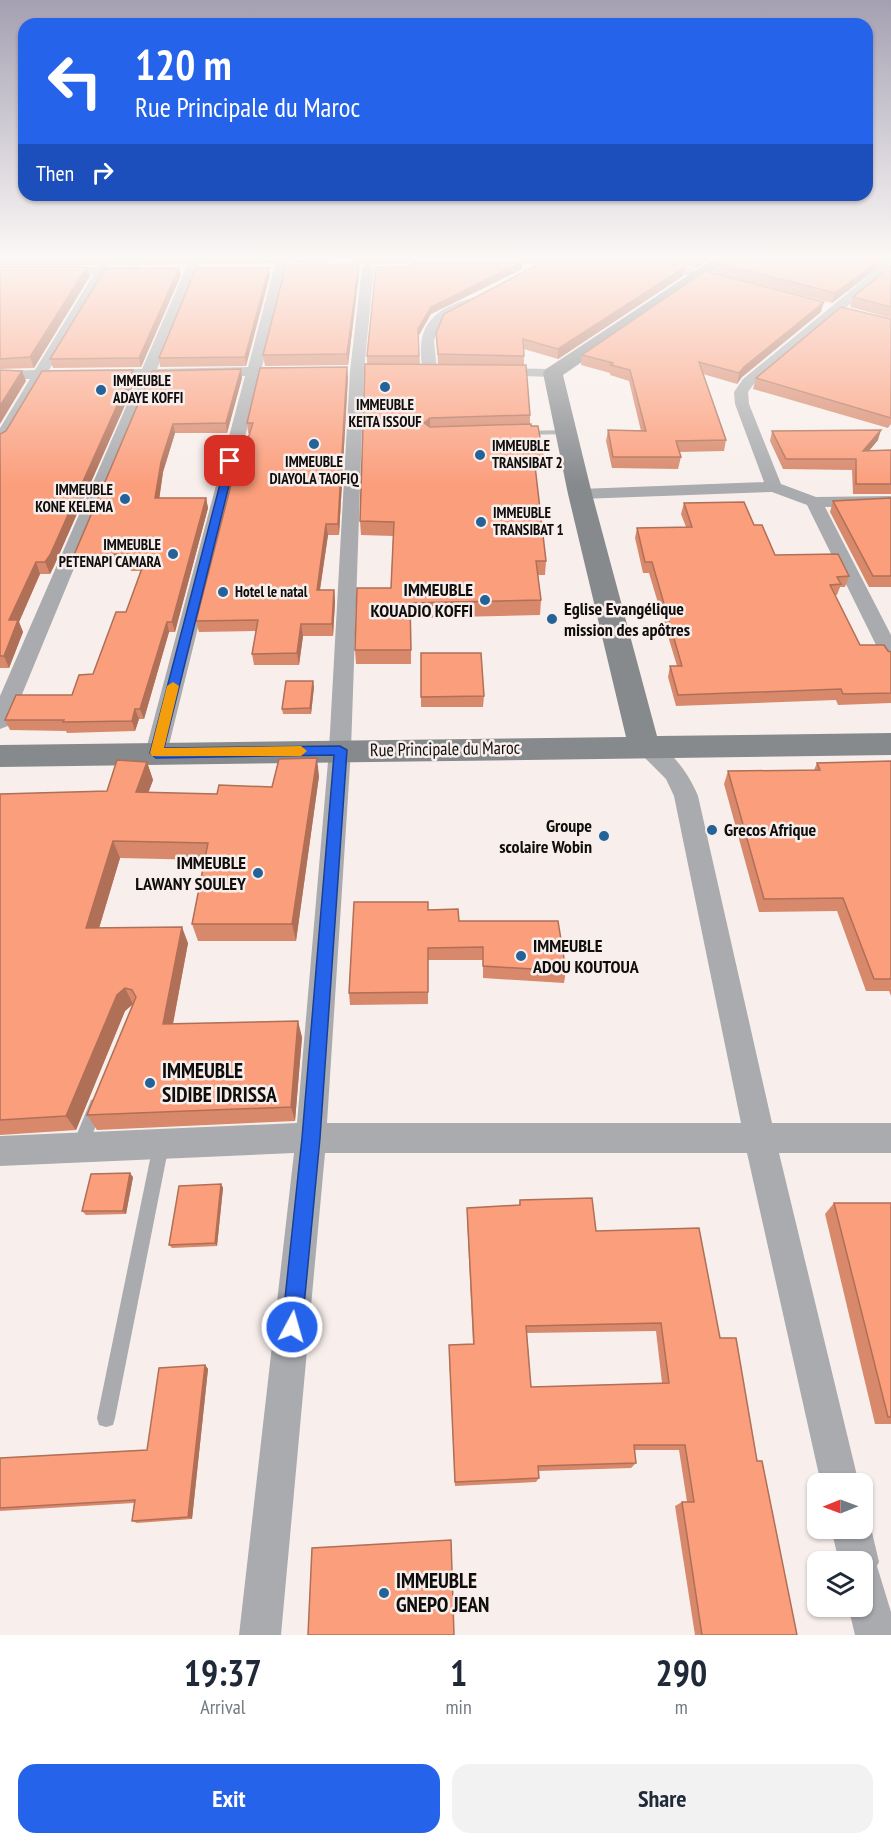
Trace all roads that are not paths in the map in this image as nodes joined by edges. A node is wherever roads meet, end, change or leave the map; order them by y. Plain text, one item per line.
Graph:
1 (64, 333) edge
2 (163, 333) edge
3 (263, 333) edge
4 (361, 333) edge
5 (428, 333) edge
6 (612, 333) edge
7 (813, 333) edge
8 (430, 370) edge
9 (253, 371) junction
10 (311, 371) edge
11 (475, 371) edge
12 (146, 372) junction
13 (553, 373) junction
14 (39, 374) junction
15 (0, 375) edge
16 (566, 432) junction
17 (510, 434) edge
18 (0, 441) edge
19 (774, 487) junction
20 (580, 494) junction
21 (891, 501) edge
22 (814, 502) junction
23 (891, 655) edge
24 (0, 721) edge
25 (891, 744) edge
26 (644, 746) junction
27 (340, 750) junction
28 (156, 753) junction
29 (0, 756) edge
30 (101, 1094) edge
31 (311, 1138) junction
32 (891, 1138) edge
33 (760, 1140) junction
34 (162, 1144) junction
35 (80, 1146) junction
36 (0, 1151) edge
37 (106, 1418) dead end
38 (837, 1473) edge
39 (872, 1617) edge
40 (260, 1635) edge
41 (876, 1635) edge

1 - 14 street
2 - 12 street
3 - 9 street
4 - 27 street
5 - 8 street
6 - 13 street
7 - 19 street
9 - 10 street
9 - 12 street
9 - 28 street
11 - 13 street
12 - 14 street
12 - 24 street
13 - 16 street
14 - 15 street
14 - 18 street
16 - 17 lane
16 - 20 street
19 - 20 street
19 - 22 street
20 - 26 street
21 - 22 street
22 - 23 street
25 - 26 street, Rue Principale du Maroc
26 - 27 street, Rue Principale du Maroc
26 - 33 street
27 - 28 street, Rue Principale du Maroc
27 - 31 street
28 - 29 street, Rue Principale du Maroc
30 - 35 lane
31 - 33 street
31 - 34 street
31 - 40 street
32 - 33 street
33 - 38 street
34 - 35 street
34 - 37 lane
35 - 36 street
39 - 41 street

